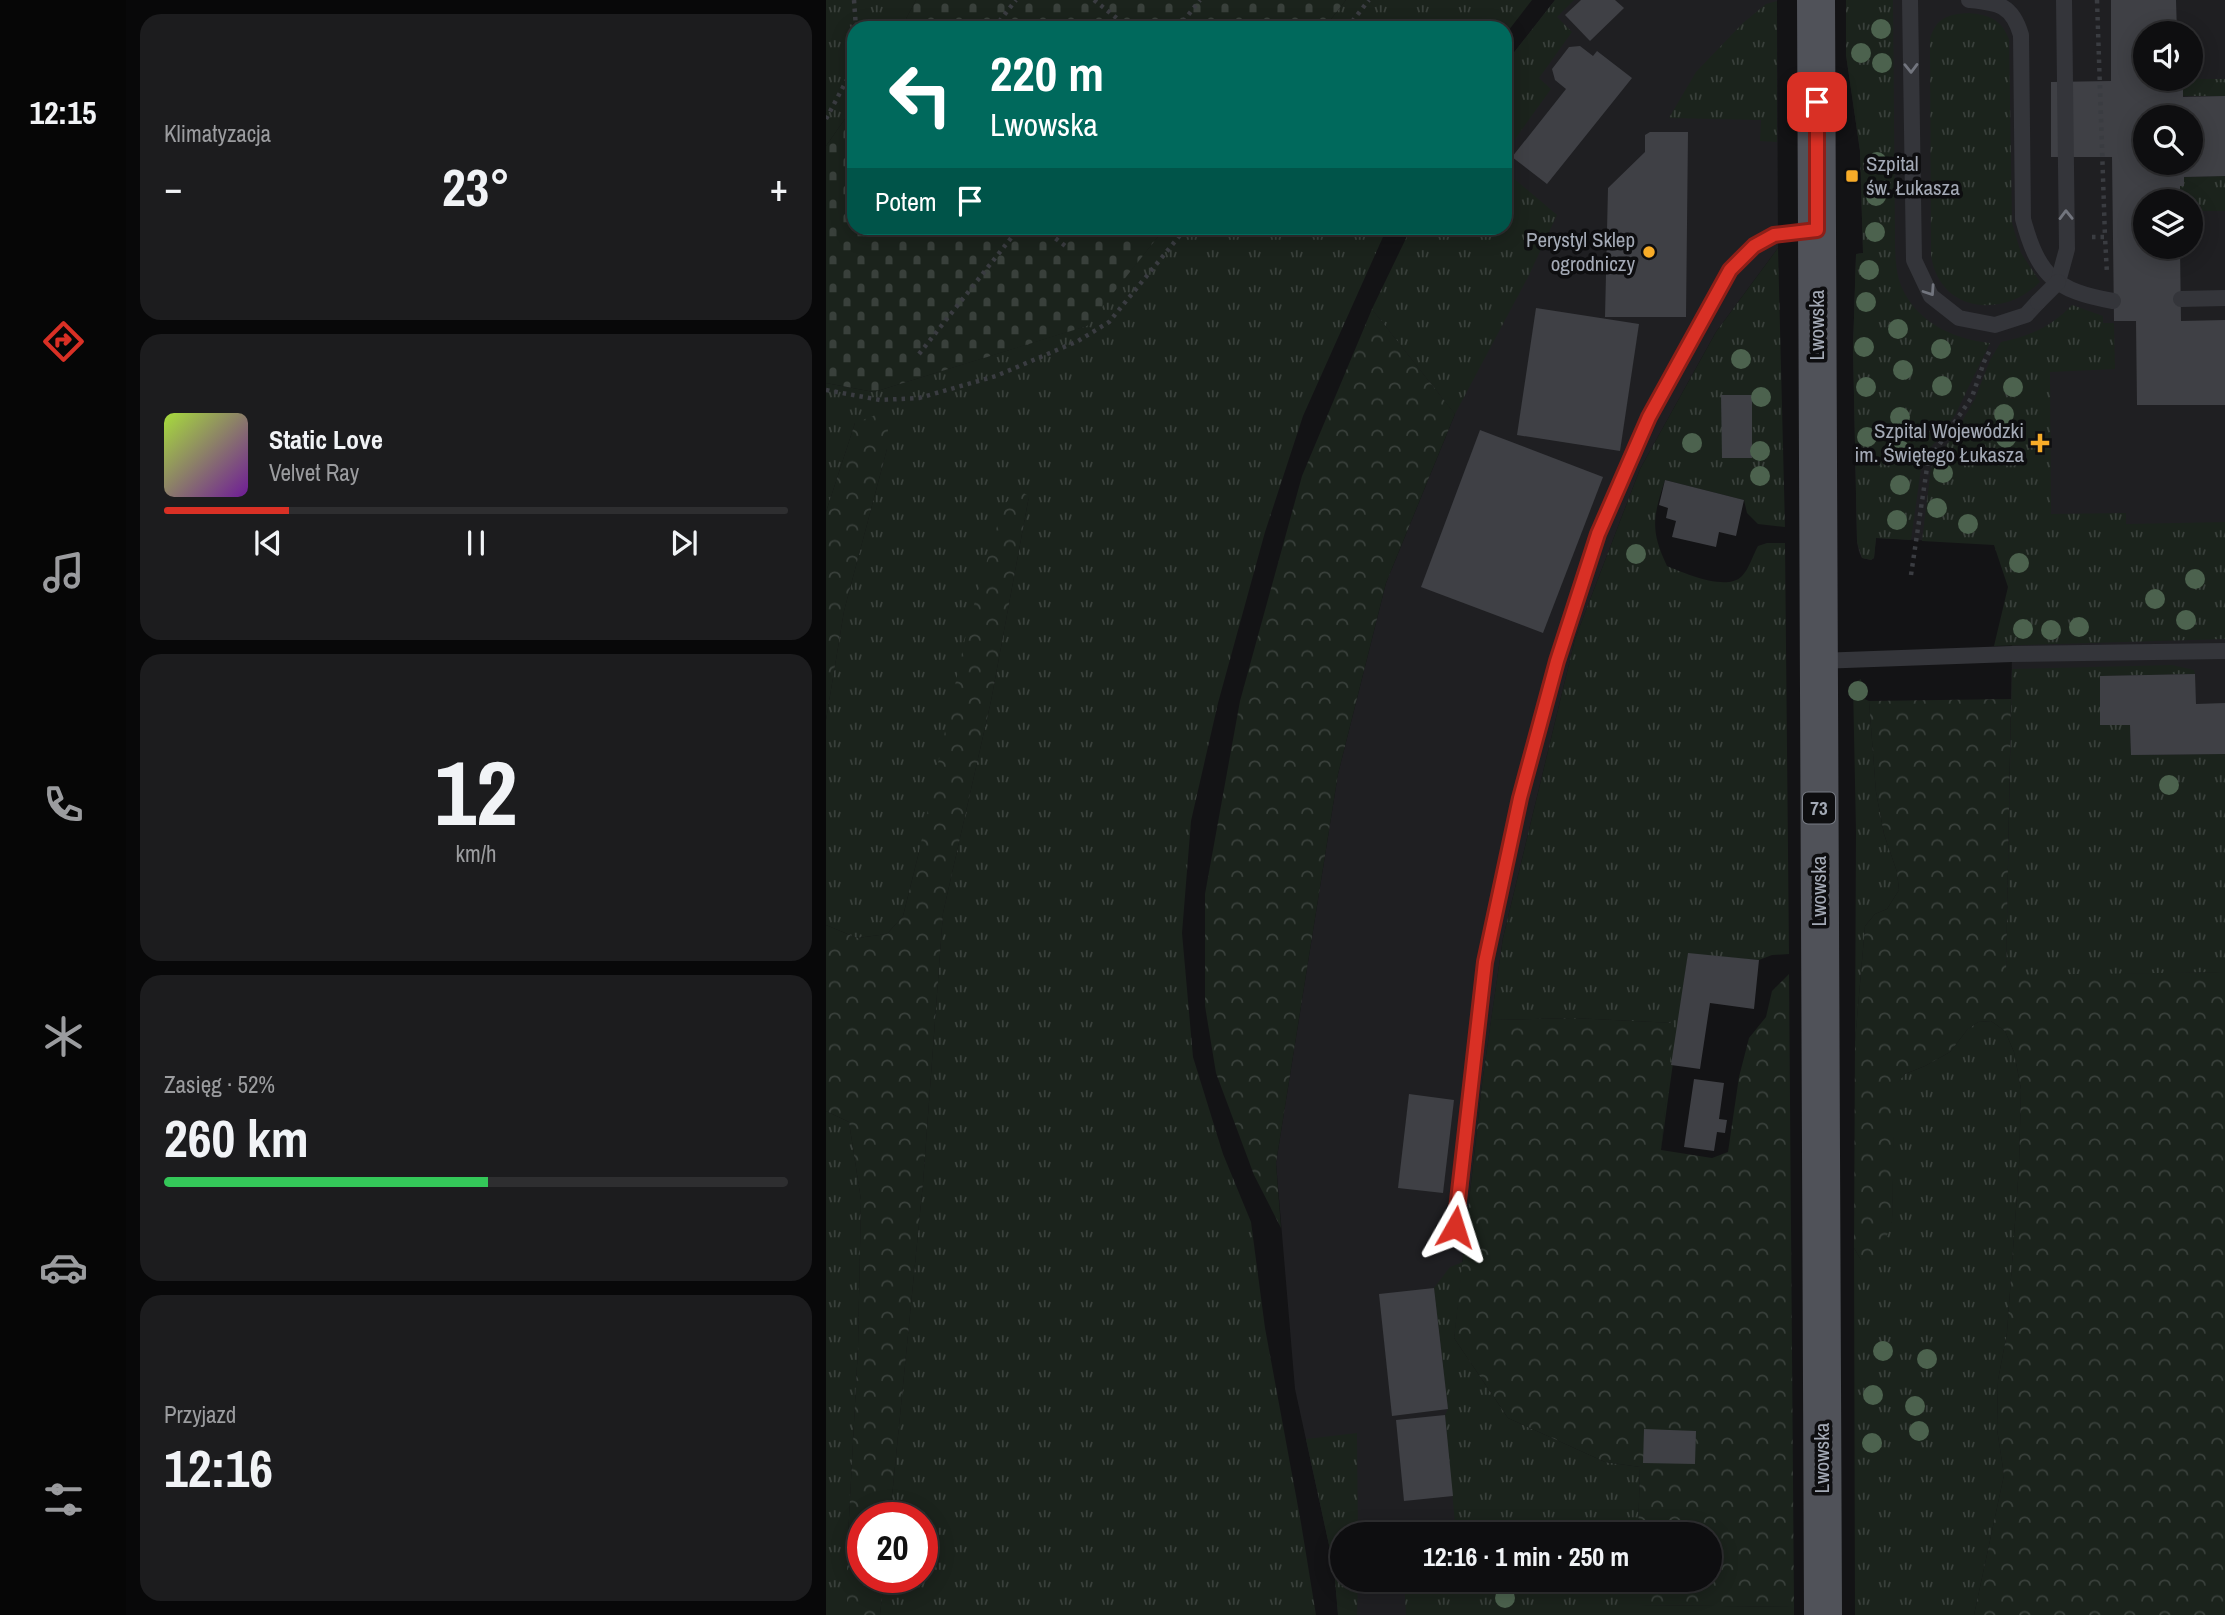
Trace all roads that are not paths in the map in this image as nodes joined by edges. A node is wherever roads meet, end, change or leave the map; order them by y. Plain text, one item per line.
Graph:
1 (1816, 0) edge
2 (1910, 0) edge
3 (1969, 0) edge
4 (2064, 0) edge
5 (1817, 230) junction
6 (2225, 298) edge
7 (2181, 299) dead end
8 (2113, 301) dead end
9 (2225, 651) edge
10 (1818, 661) junction
11 (1455, 1227) dead end
12 (1823, 1615) edge

1 - 5 main road, Lwowska / 73
2 -> 4 lane, bridge
3 - 8 lane
5 - 10 main road, Lwowska / 73
5 - 11 lane
6 - 7 lane
9 - 10 lane
10 - 12 main road, Lwowska / 73

